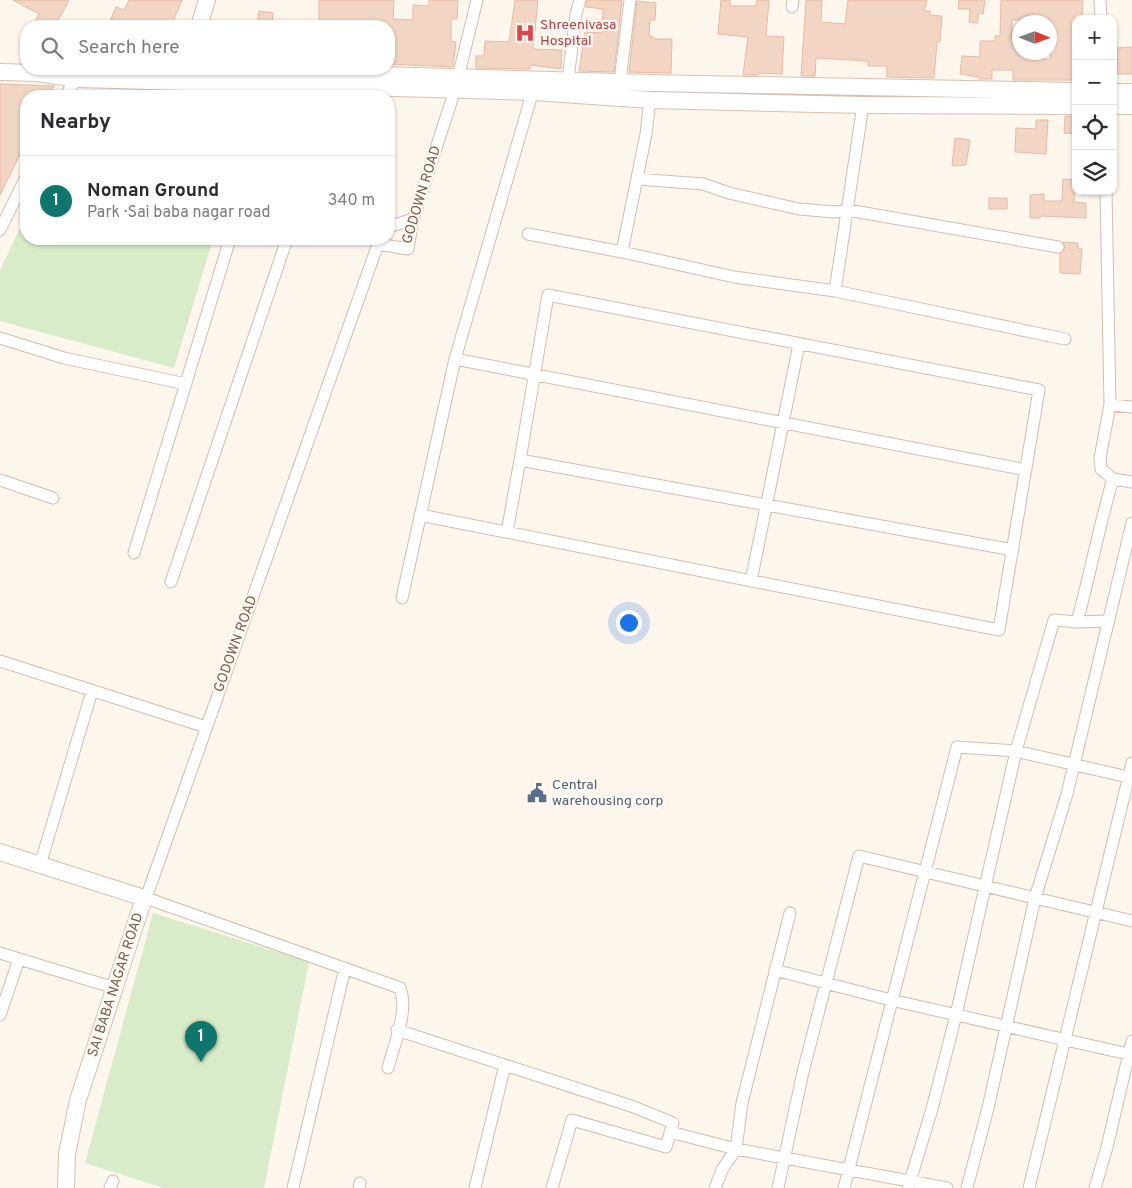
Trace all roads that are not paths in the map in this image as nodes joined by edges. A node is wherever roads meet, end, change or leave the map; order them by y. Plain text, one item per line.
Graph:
1 (207, 0) edge
2 (476, 0) edge
3 (580, 0) edge
4 (630, 0) edge
5 (1100, 0) edge
6 (1101, 15) edge
7 (201, 20) edge
8 (0, 72) edge
9 (20, 72) edge
10 (55, 75) edge
11 (137, 75) edge
12 (257, 75) edge
13 (78, 79) junction
14 (568, 79) junction
15 (457, 83) junction
16 (535, 85) junction
17 (69, 90) edge
18 (619, 90) junction
19 (1072, 91) edge
20 (1117, 92) edge
21 (1132, 92) edge
22 (650, 100) junction
23 (863, 105) junction
24 (1072, 106) edge
25 (1117, 106) edge
26 (1132, 106) edge
27 (637, 179) junction
28 (20, 189) edge
29 (1106, 195) edge
30 (848, 210) junction
31 (413, 219) junction
32 (395, 226) edge
33 (0, 230) edge
34 (528, 234) dead end
35 (228, 245) edge
36 (285, 245) edge
37 (378, 245) edge
38 (384, 245) edge
39 (1058, 247) dead end
40 (622, 252) junction
41 (835, 291) junction
42 (0, 338) edge
43 (1065, 339) dead end
44 (799, 344) junction
45 (455, 359) junction
46 (535, 374) junction
47 (186, 384) junction
48 (1110, 405) junction
49 (1132, 407) edge
50 (783, 422) junction
51 (520, 460) junction
52 (1026, 470) junction
53 (1112, 479) junction
54 (0, 480) edge
55 (1132, 482) edge
56 (53, 498) dead end
57 (766, 505) junction
58 (420, 515) junction
59 (1132, 523) edge
60 (507, 532) junction
61 (1013, 550) junction
62 (134, 553) dead end
63 (751, 581) junction
64 (171, 582) dead end
65 (402, 598) dead end
66 (1108, 621) junction
67 (1077, 622) junction
68 (0, 661) edge
69 (92, 691) junction
70 (206, 727) junction
71 (1016, 751) junction
72 (1132, 763) edge
73 (1074, 764) junction
74 (1130, 778) edge
75 (0, 852) edge
76 (40, 865) junction
77 (926, 873) junction
78 (984, 887) junction
79 (1035, 898) junction
80 (144, 899) junction
81 (1096, 912) junction
82 (790, 914) dead end
83 (1132, 921) edge
84 (0, 953) edge
85 (19, 959) junction
86 (345, 968) junction
87 (775, 970) junction
88 (825, 983) junction
89 (115, 988) junction
90 (891, 1000) junction
91 (0, 1014) edge
92 (956, 1015) junction
93 (1005, 1024) junction
94 (397, 1030) junction
95 (1064, 1039) junction
96 (1132, 1041) edge
97 (1130, 1054) edge
98 (505, 1065) junction
99 (388, 1068) dead end
100 (670, 1132) junction
101 (736, 1149) junction
102 (784, 1157) junction
103 (848, 1171) junction
104 (909, 1184) edge
105 (66, 1188) edge
106 (293, 1188) edge
107 (475, 1188) edge
108 (552, 1188) edge
109 (715, 1188) edge
110 (778, 1188) edge
111 (844, 1188) edge
112 (947, 1188) edge
113 (966, 1188) edge
114 (1029, 1188) edge
115 (1095, 1188) edge

1 - 7 street
2 - 15 street, GODOWN ROAD
3 - 14 street
4 - 18 street
5 - 6 street
8 - 9 street
10 - 13 street
11 - 13 street
12 - 15 street
13 - 17 street
14 - 16 street
14 - 18 street
15 - 16 street
15 - 31 street, GODOWN ROAD
16 - 18 street
16 - 45 street
18 - 19 street
18 - 22 street
20 - 21 street
22 - 23 street
22 - 27 street
23 - 24 street
23 - 30 street
25 - 26 street
27 - 30 street
27 - 40 street
28 - 33 street
29 - 48 street
30 - 39 street
30 - 41 street
31 - 32 street
31 - 38 street, GODOWN ROAD
34 - 40 street
35 - 47 street
36 - 64 street
37 - 70 street, GODOWN ROAD
40 - 41 street
41 - 43 street
42 - 47 street
44 - 46 street
44 - 50 street
44 - 52 street
45 - 46 street
45 - 58 street
46 - 50 street
46 - 51 street
47 - 62 street
48 - 49 street
48 - 53 street
50 - 52 street
50 - 57 street
51 - 57 street
51 - 60 street
52 - 61 street
53 - 55 street
53 - 67 street
54 - 56 street
57 - 61 street
57 - 63 street
58 - 60 street
58 - 65 street
59 - 66 street
60 - 63 street
61 - 63 street
66 - 67 street
66 - 73 street
67 - 71 street
68 - 69 street
69 - 70 street
69 - 76 street
70 - 80 street, GODOWN ROAD
71 - 73 street
71 - 77 street
71 - 78 street
72 - 74 street
73 - 74 street
73 - 79 street
74 - 81 street
75 - 76 street, SAI BABA NAGAR ROAD
76 - 80 street, SAI BABA NAGAR ROAD
77 - 78 street
77 - 88 street
77 - 90 street
78 - 79 street
78 - 92 street
79 - 81 street
79 - 93 street
80 - 86 street
80 - 89 street, SAI BABA NAGAR ROAD
81 - 83 street
81 - 95 street
82 - 87 street
84 - 85 street
85 - 89 street
85 - 91 street
86 - 94 street
86 - 106 street
87 - 88 street
87 - 101 street
88 - 90 street
88 - 102 street
89 - 105 street, SAI BABA NAGAR ROAD
90 - 92 street
90 - 103 street
92 - 93 street
92 - 104 street
93 - 95 street
93 - 113 street
94 - 98 street
94 - 99 street
95 - 97 street
95 - 114 street
96 - 97 street
97 - 115 street
98 - 100 street
98 - 107 street
100 - 101 street
100 - 108 street
101 - 102 street
101 - 109 street
102 - 103 street
102 - 110 street
103 - 104 street
103 - 111 street
104 - 112 street

